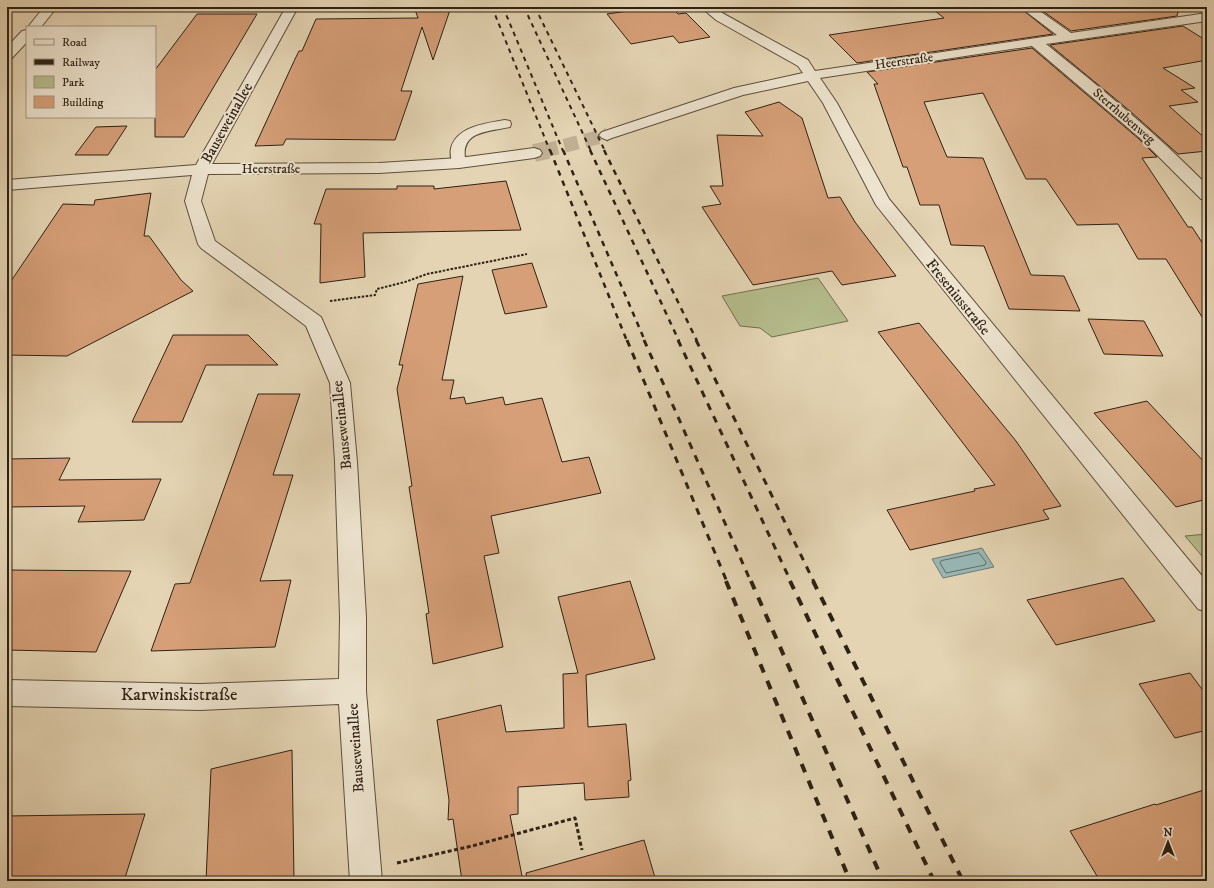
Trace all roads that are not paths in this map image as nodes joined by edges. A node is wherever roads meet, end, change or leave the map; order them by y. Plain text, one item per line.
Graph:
1 (51, 7) edge
2 (707, 7) edge
3 (1026, 7) edge
4 (291, 9) edge
5 (1207, 17) edge
6 (35, 26) edge
7 (26, 35) edge
8 (1069, 38) junction
9 (1036, 42) junction
10 (7, 55) edge
11 (812, 76) junction
12 (505, 124) dead end
13 (607, 135) tunnel mouth
14 (534, 153) tunnel mouth
15 (459, 163) junction
16 (202, 169) junction
17 (7, 185) edge
18 (1207, 195) edge
19 (1207, 601) edge
20 (352, 691) junction
21 (7, 693) edge
22 (365, 876) edge

1 - 6 street
2 - 11 street, Freseniusstraße
3 - 8 street
4 - 16 street, Bauseweinallee
5 - 8 street, Heerstraße
7 - 10 street
8 - 9 street, Heerstraße
9 - 11 street, Heerstraße
9 - 18 street, Sterrhubenweg
11 - 13 street, Heerstraße
11 - 19 street, Freseniusstraße
12 - 15 lane
14 - 15 street, Heerstraße
15 - 16 street, Heerstraße
16 - 17 street, Heerstraße
16 - 20 street, Bauseweinallee
20 - 21 street, Karwinskistraße
20 - 22 street, Bauseweinallee

